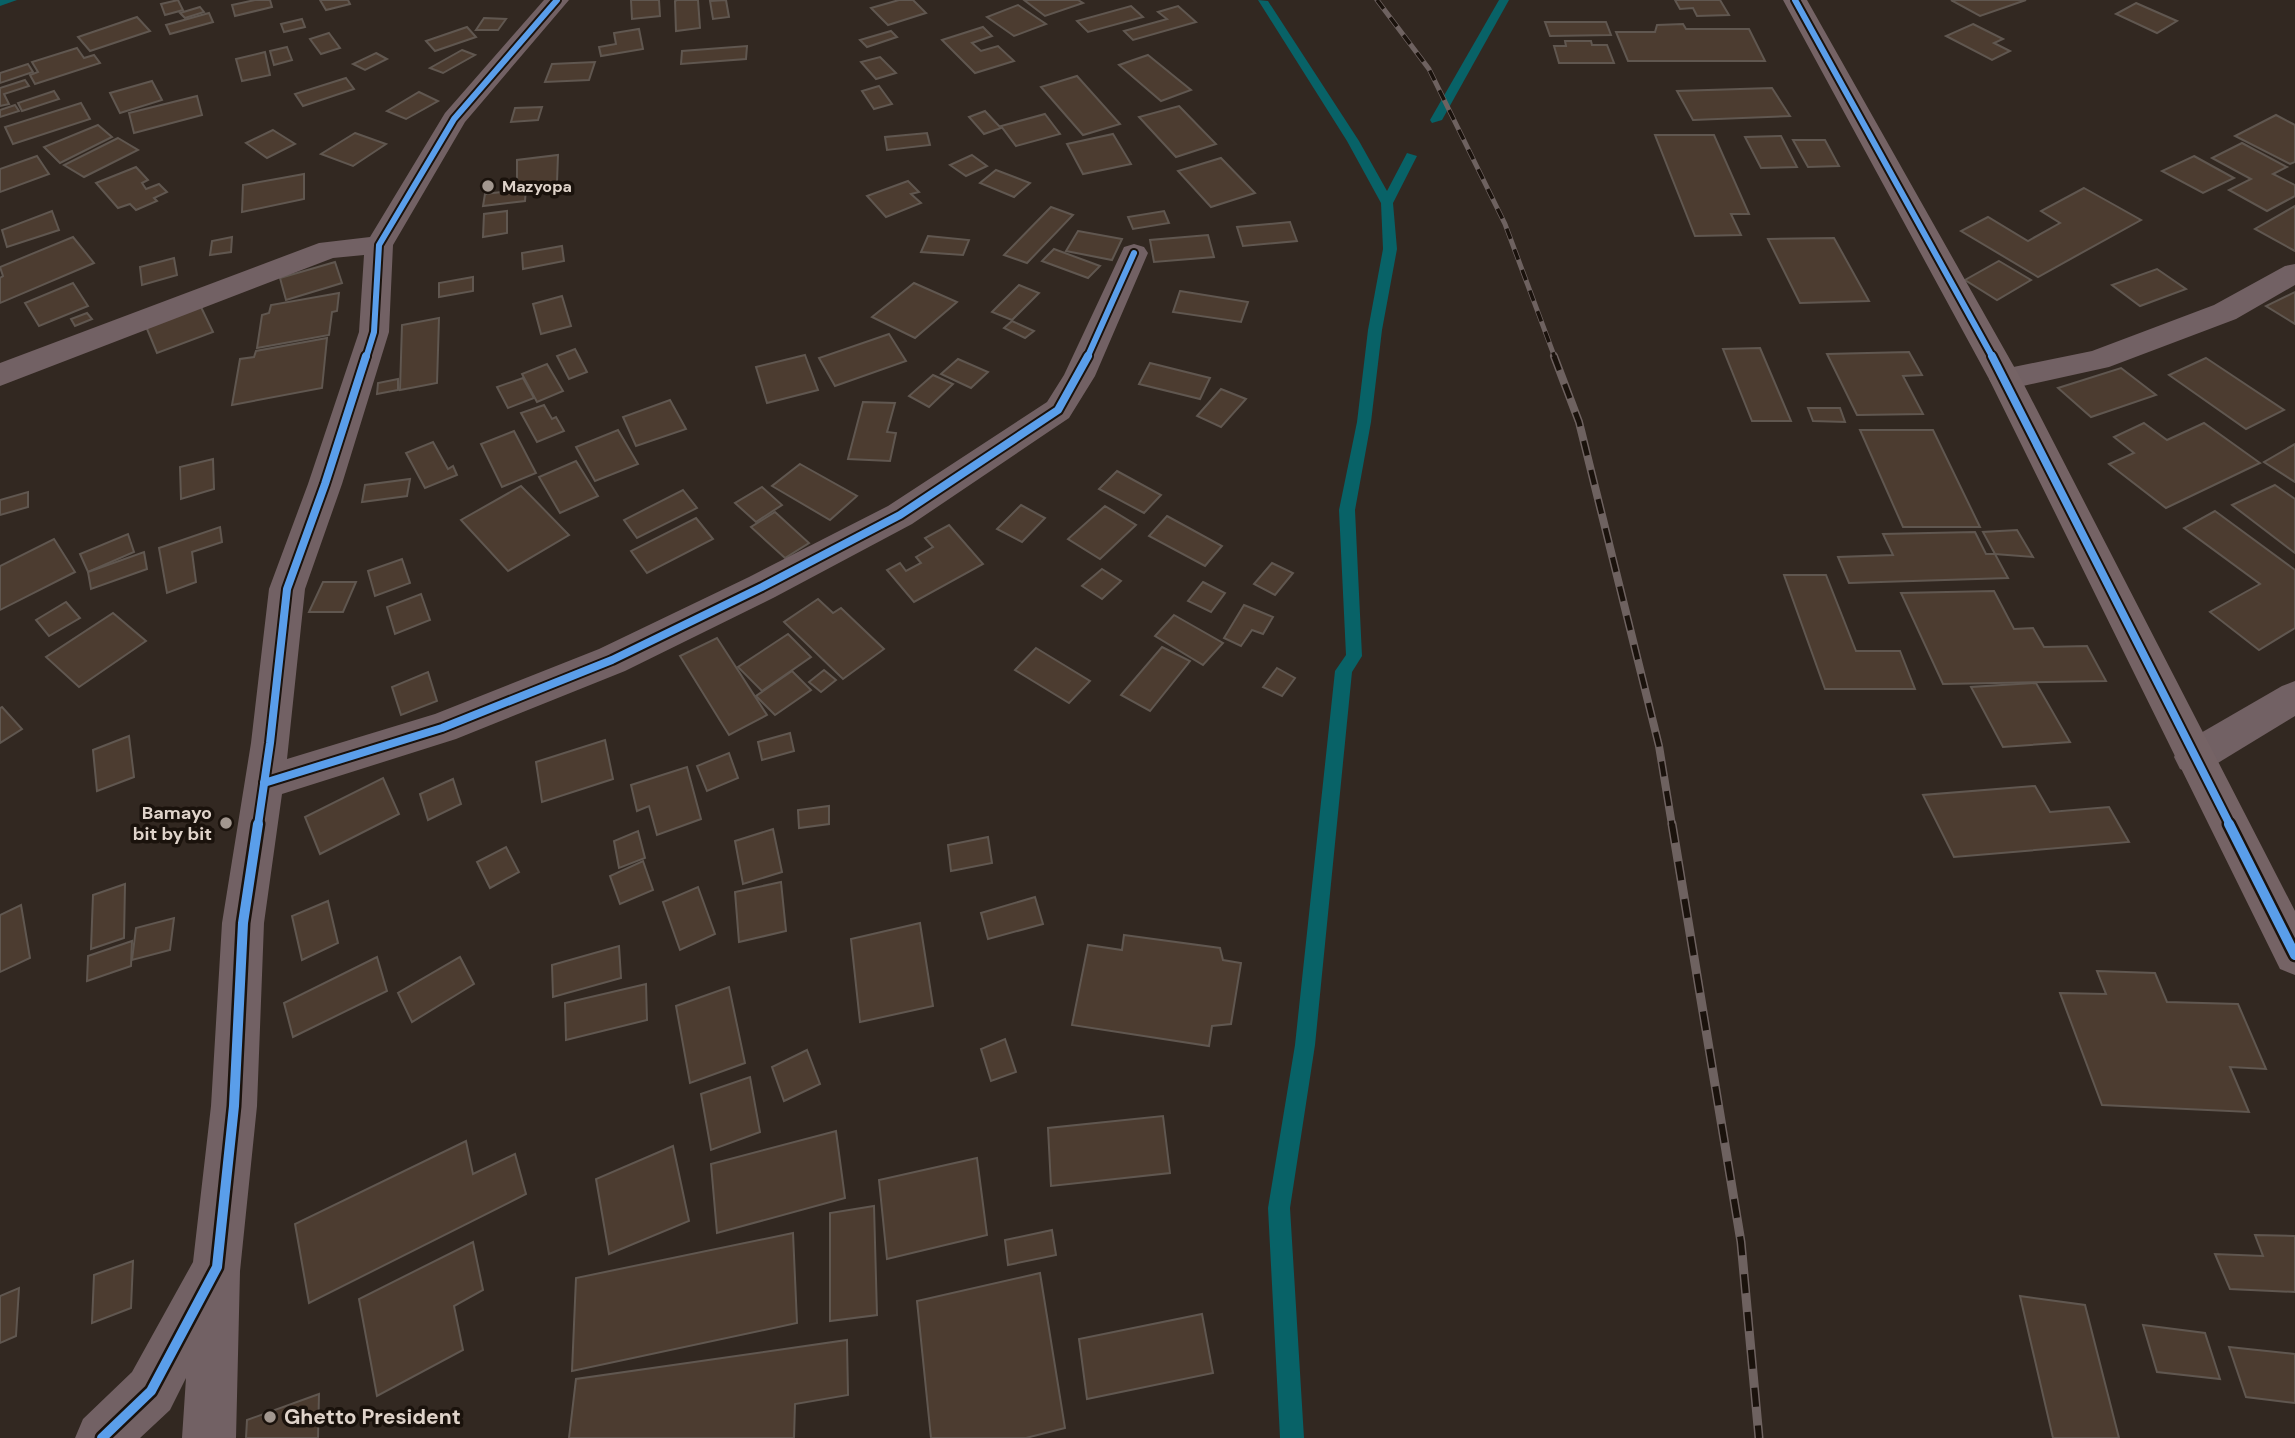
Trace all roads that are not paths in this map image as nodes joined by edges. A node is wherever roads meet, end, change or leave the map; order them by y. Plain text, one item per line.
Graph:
1 (557, 0) edge
2 (1795, 0) edge
3 (379, 245) junction
4 (1134, 253) dead end
5 (2295, 273) edge
6 (0, 375) edge
7 (2005, 379) junction
8 (2295, 697) edge
9 (2193, 757) junction
10 (264, 783) junction
11 (2295, 954) edge
12 (217, 1267) junction
13 (103, 1438) edge
14 (209, 1438) edge

1 - 3 street
2 - 7 street
3 - 6 street
3 - 10 street
4 - 10 street
5 - 7 street
7 - 9 street
8 - 9 street
9 - 11 street
10 - 12 street
12 - 13 street
12 - 14 street

